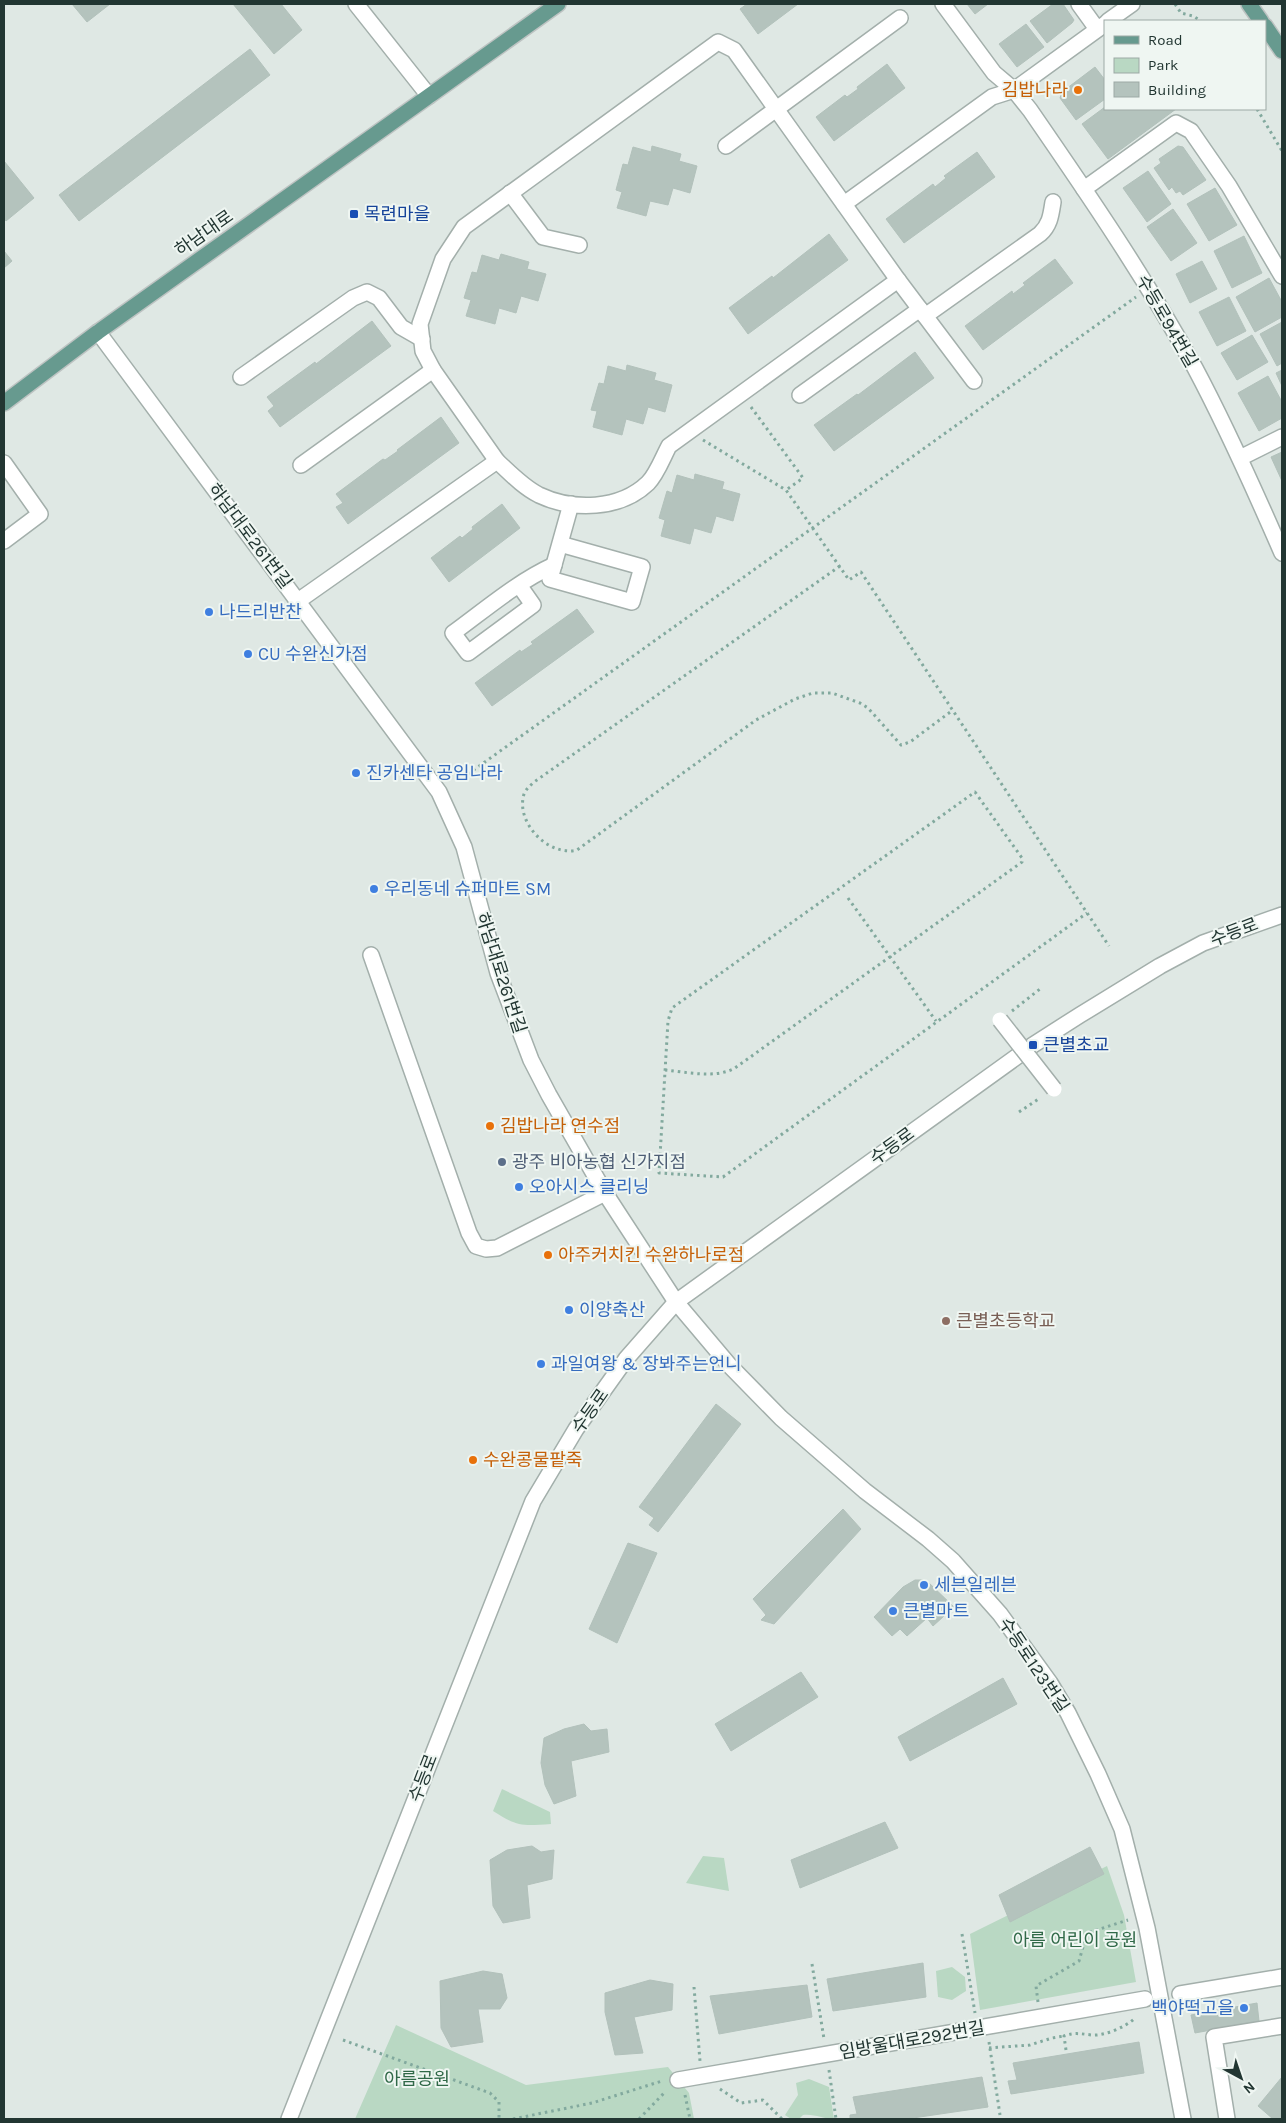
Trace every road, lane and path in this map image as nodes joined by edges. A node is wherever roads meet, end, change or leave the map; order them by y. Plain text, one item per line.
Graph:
1 (356, 4) edge
2 (558, 4) edge
3 (943, 4) edge
4 (1079, 4) edge
5 (1132, 4) edge
6 (1175, 4) edge
7 (1249, 4) edge
8 (900, 18) dead end
9 (1110, 20) edge
10 (1199, 20) edge
11 (1260, 20) edge
12 (1103, 25) edge
13 (1266, 27) edge
14 (1282, 51) edge
15 (1014, 90) junction
16 (429, 96) junction
17 (776, 109) junction
18 (1258, 110) edge
19 (726, 146) dead end
20 (1282, 151) edge
21 (1084, 189) junction
22 (510, 193) junction
23 (1053, 202) dead end
24 (844, 204) junction
25 (579, 245) dead end
26 (1282, 276) edge
27 (898, 280) junction
28 (1149, 289) junction
29 (922, 312) junction
30 (98, 332) junction
31 (422, 339) junction
32 (433, 370) junction
33 (241, 376) dead end
34 (974, 381) dead end
35 (741, 394) junction
36 (800, 395) dead end
37 (4, 404) edge
38 (688, 432) junction
39 (1282, 437) edge
40 (1240, 458) junction
41 (497, 461) junction
42 (4, 463) edge
43 (301, 465) dead end
44 (786, 490) junction
45 (571, 504) junction
46 (813, 528) junction
47 (4, 541) edge
48 (560, 544) junction
49 (1282, 553) edge
50 (554, 565) junction
51 (840, 566) junction
52 (519, 585) junction
53 (298, 600) junction
54 (953, 710) junction
55 (468, 774) dead end
56 (848, 898) dead end
57 (1087, 913) junction
58 (1282, 914) edge
59 (1109, 946) dead end
60 (371, 955) dead end
61 (890, 957) junction
62 (1040, 989) dead end
63 (1000, 1020) joint
64 (936, 1022) junction
65 (665, 1070) junction
66 (1054, 1089) joint
67 (1019, 1112) dead end
68 (605, 1193) junction
69 (676, 1302) junction
70 (1131, 1919) dead end
71 (962, 1934) dead end
72 (812, 1964) dead end
73 (1282, 1977) edge
74 (694, 1986) dead end
75 (1180, 1994) dead end
76 (1145, 2000) dead end
77 (1136, 2016) dead end
78 (1041, 2017) junction
79 (1282, 2026) edge
80 (982, 2028) junction
81 (1064, 2036) junction
82 (343, 2040) dead end
83 (990, 2048) junction
84 (1066, 2050) dead end
85 (827, 2054) junction
86 (700, 2076) junction
87 (678, 2081) junction
88 (1000, 2115) dead end
89 (289, 2119) edge
90 (498, 2119) edge
91 (513, 2119) edge
92 (639, 2119) edge
93 (690, 2119) edge
94 (782, 2119) edge
95 (836, 2119) edge
96 (1183, 2119) edge
97 (1227, 2119) edge

1 - 16 street
2 - 16 main road, 하남대로
3 - 15 street, 수등로94번길
4 - 12 street
5 - 9 street
6 - 10 path
7 - 11 main road
8 - 17 street
12 - 15 street
13 - 14 main road
15 - 21 street, 수등로94번길
15 - 24 street
16 - 30 main road, 하남대로
17 - 19 street
17 - 22 street
17 - 24 street
18 - 20 path
21 - 26 street
21 - 28 street, 수등로94번길
22 - 25 street
22 - 31 street
23 - 29 street
24 - 27 street
27 - 29 street
27 - 35 street
28 - 40 street, 수등로94번길
28 - 46 path
29 - 34 street
29 - 36 street
30 - 37 main road, 하남대로
30 - 53 street, 하남대로261번길
31 - 32 street
31 - 33 street
32 - 41 street
32 - 43 street
35 - 38 street
35 - 44 path
38 - 44 path
38 - 45 street
39 - 40 street
40 - 49 street, 수등로94번길
41 - 45 street
41 - 53 street
42 - 47 street
44 - 46 path
45 - 48 street
46 - 51 path
46 - 55 path
48 - 50 street
48 - 50 street
50 - 52 street
51 - 54 path
51 - 54 path
52 - 52 street
53 - 68 street, 하남대로261번길
54 - 57 path
56 - 61 path
57 - 59 path
57 - 64 path
58 - 69 street, 수등로
60 - 68 street
61 - 64 path
61 - 65 path
61 - 65 path
62 - 63 path
63 - 66 street, bridge
64 - 65 path
66 - 67 path
68 - 69 street, 하남대로261번길
69 - 89 street, 수등로
69 - 96 street, 수등로123번길
70 - 78 path
71 - 80 path
72 - 85 path
73 - 75 street
74 - 86 path
76 - 78 street, 임방울대로292번길
77 - 81 path
78 - 80 street, 임방울대로292번길
79 - 97 street
80 - 83 path
80 - 85 street, 임방울대로292번길
81 - 83 path
81 - 84 path
82 - 90 path
83 - 88 path
85 - 86 street, 임방울대로292번길
85 - 95 path
86 - 87 street, 임방울대로292번길
86 - 94 path
87 - 91 path
87 - 92 path
87 - 93 path

